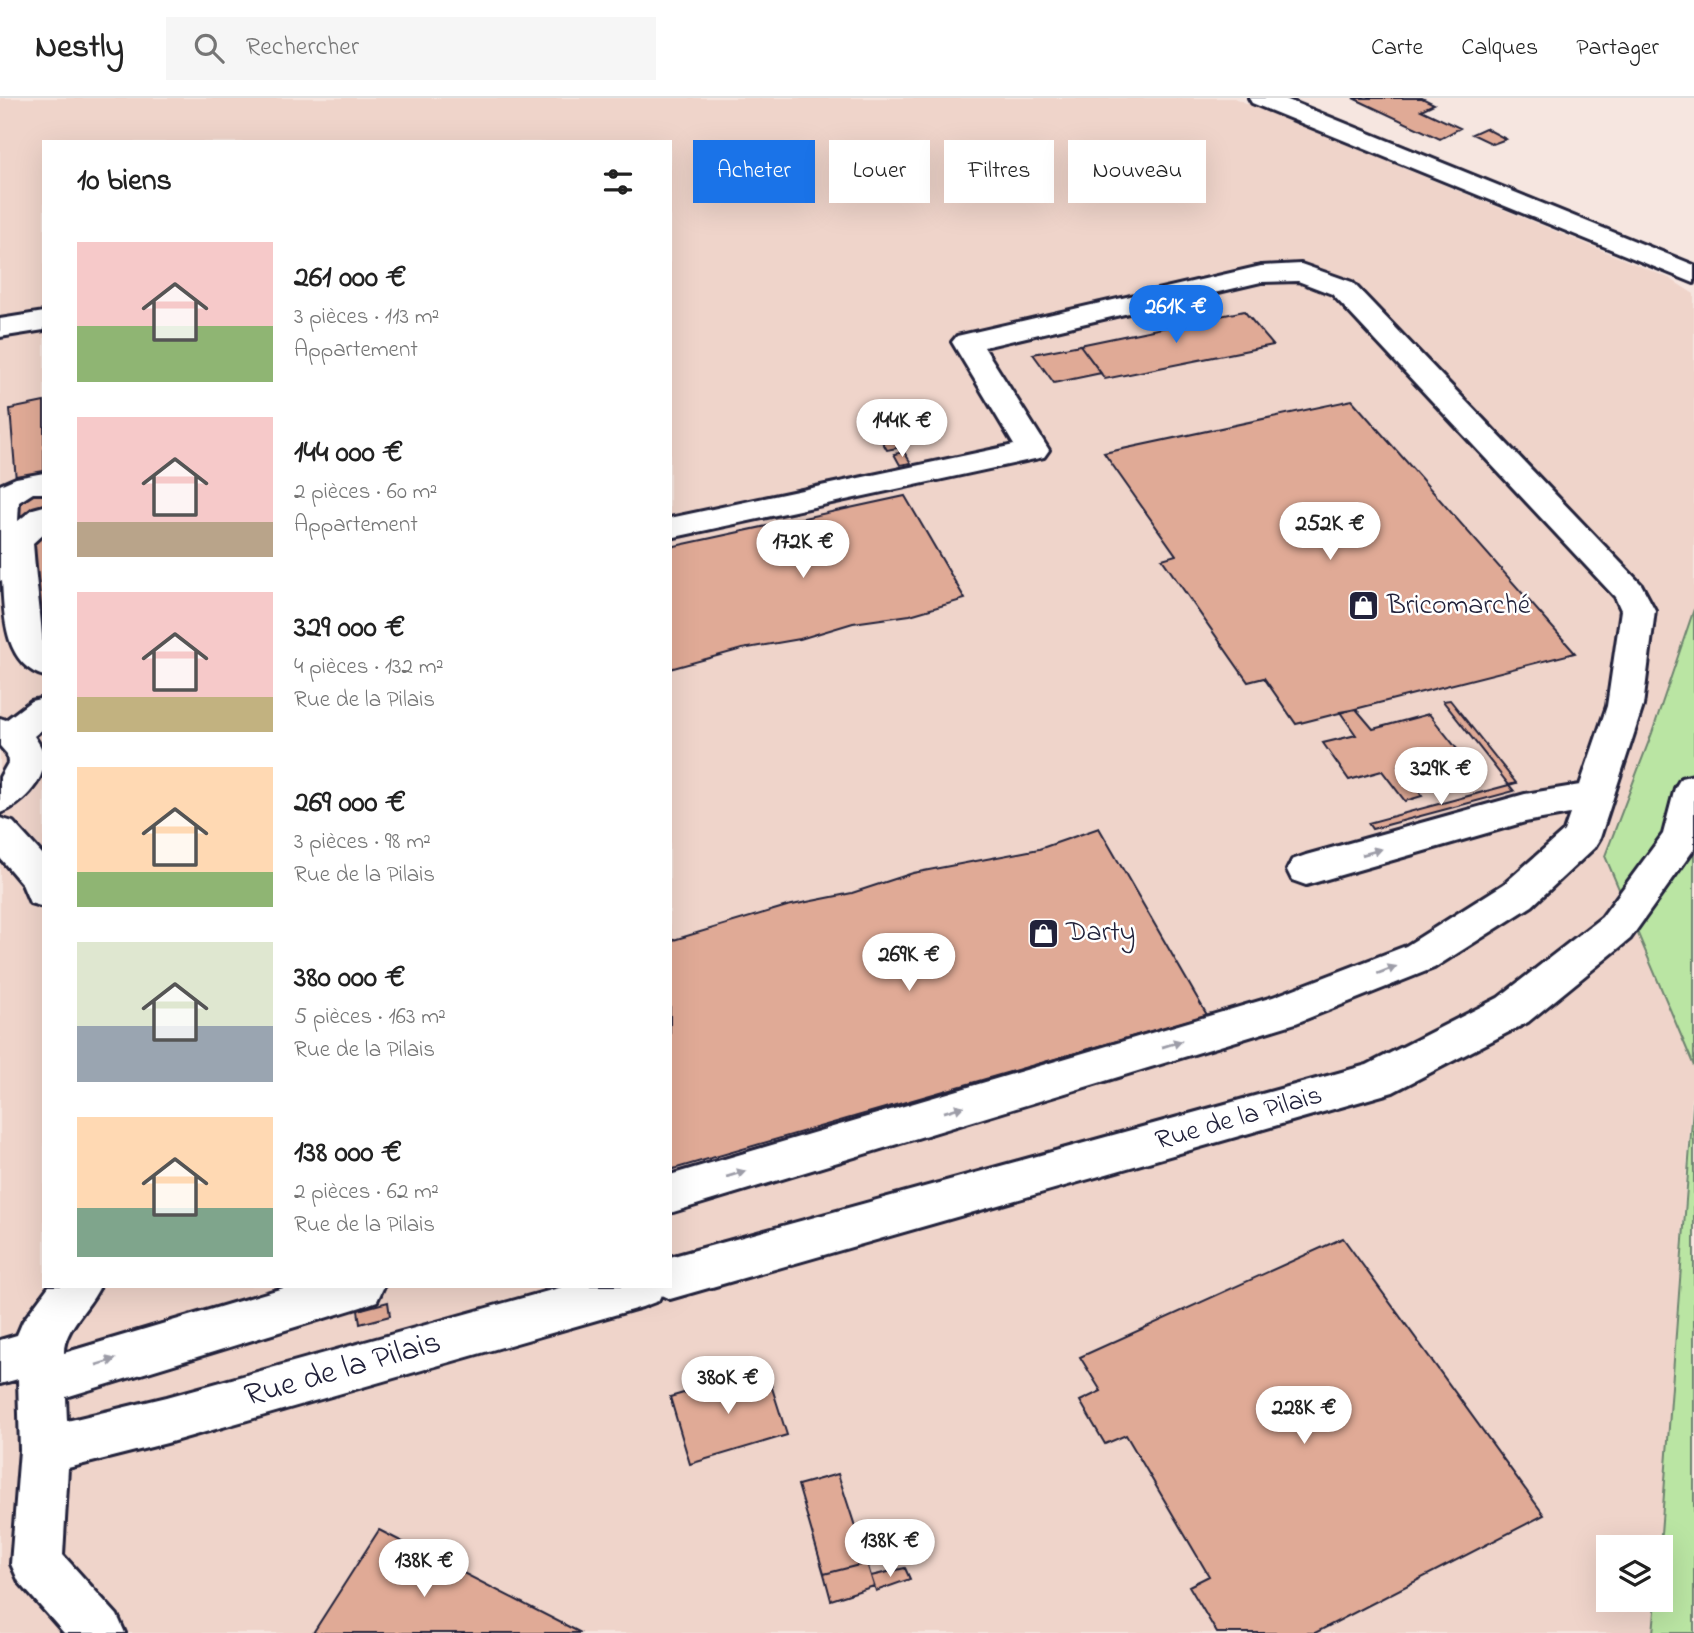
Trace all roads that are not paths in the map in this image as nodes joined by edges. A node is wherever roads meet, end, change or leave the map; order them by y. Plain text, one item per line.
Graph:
1 (1261, 98) edge
2 (1694, 275) edge
3 (42, 321) edge
4 (0, 328) edge
5 (42, 484) edge
6 (42, 518) edge
7 (672, 528) edge
8 (0, 589) edge
9 (42, 662) edge
10 (42, 711) edge
11 (5, 733) edge
12 (1694, 788) edge
13 (1595, 796) junction
14 (0, 799) edge
15 (0, 832) edge
16 (1306, 870) dead end
17 (42, 885) edge
18 (672, 1193) edge
19 (672, 1277) edge
20 (76, 1288) edge
21 (351, 1288) edge
22 (635, 1288) edge
23 (24, 1354) edge
24 (44, 1450) junction
25 (99, 1633) edge

1 - 2 street
3 - 4 street
5 - 8 street
6 - 9 street
7 - 13 street
10 - 11 street
11 - 14 street
12 - 19 street, Rue de la Pilais
16 -> 13 street
18 -> 13 street
15 - 17 street
20 - 23 street
23 -> 21 street
22 - 24 street, Rue de la Pilais
23 - 24 street
24 - 25 street

